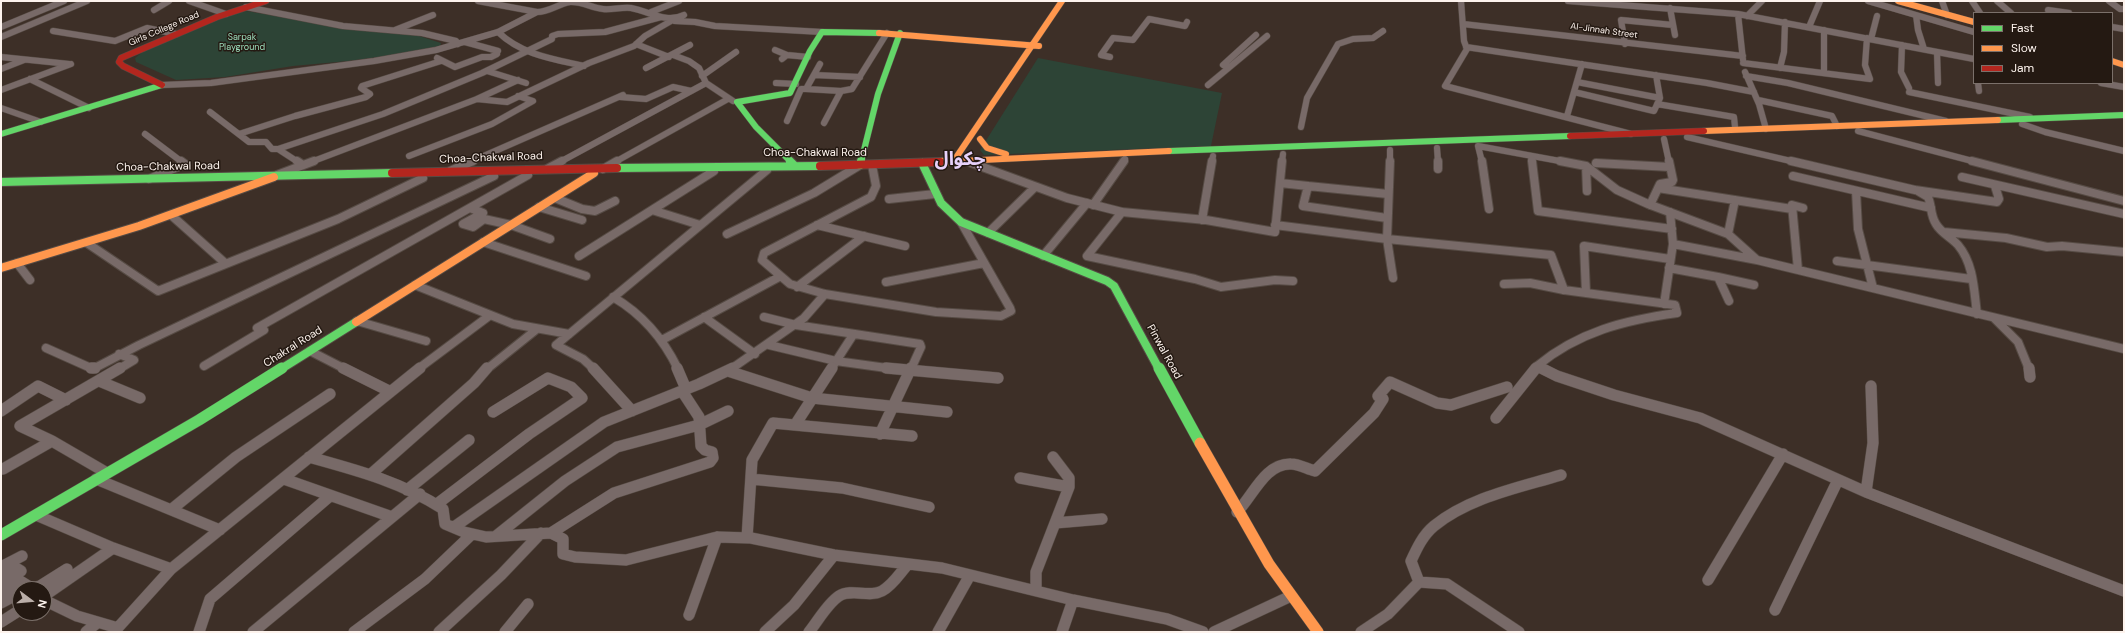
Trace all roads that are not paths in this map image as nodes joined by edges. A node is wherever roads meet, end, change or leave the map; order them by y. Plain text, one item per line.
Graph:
1 (64, 1) edge
2 (87, 1) edge
3 (169, 1) edge
4 (205, 1) edge
5 (266, 1) edge
6 (478, 1) edge
7 (679, 1) edge
8 (1062, 1) edge
9 (1069, 1) edge
10 (1461, 1) edge
11 (1568, 1) edge
12 (1762, 1) edge
13 (1820, 1) edge
14 (1868, 1) edge
15 (1898, 1) edge
16 (1942, 1) edge
17 (1972, 1) edge
18 (1997, 1) edge
19 (2044, 1) edge
20 (2110, 1) edge
21 (191, 2) edge
22 (489, 2) edge
23 (577, 2) edge
24 (246, 7) junction
25 (1670, 8) junction
26 (154, 10) dead end
27 (2123, 10) edge
28 (2049, 11) edge
29 (537, 12) junction
30 (651, 12) junction
31 (1979, 12) edge
32 (2010, 12) edge
33 (2059, 12) edge
34 (226, 14) junction
35 (1738, 14) junction
36 (433, 15) dead end
37 (684, 15) dead end
38 (1916, 15) junction
39 (1947, 15) junction
40 (1747, 16) junction
41 (1877, 16) dead end
42 (660, 17) junction
43 (1, 21) edge
44 (672, 21) junction
45 (1187, 22) dead end
46 (1785, 22) junction
47 (1973, 22) edge
48 (10, 23) junction
49 (1463, 24) junction
50 (1673, 25) junction
51 (1, 27) edge
52 (1809, 27) junction
53 (2113, 27) edge
54 (2124, 29) edge
55 (1824, 30) junction
56 (53, 31) dead end
57 (392, 31) junction
58 (1383, 31) dead end
59 (498, 32) junction
60 (822, 32) junction
61 (1973, 32) edge
62 (886, 33) junction
63 (900, 33) junction
64 (176, 34) junction
65 (1675, 35) dead end
66 (1256, 36) dead end
67 (1267, 36) dead end
68 (1, 37) edge
69 (1869, 38) junction
70 (458, 44) junction
71 (636, 44) junction
72 (1625, 44) junction
73 (514, 45) junction
74 (690, 45) dead end
75 (1036, 45) junction
76 (1902, 45) junction
77 (1466, 47) junction
78 (1924, 49) junction
79 (498, 50) junction
80 (775, 50) dead end
81 (526, 51) junction
82 (736, 52) dead end
83 (1937, 52) junction
84 (517, 56) junction
85 (671, 56) junction
86 (1110, 56) dead end
87 (1743, 56) junction
88 (1, 57) edge
89 (808, 57) junction
90 (27, 59) junction
91 (1973, 59) edge
92 (441, 61) junction
93 (2113, 61) edge
94 (1744, 63) junction
95 (820, 64) dead end
96 (1582, 64) junction
97 (2124, 65) edge
98 (584, 66) junction
99 (646, 68) dead end
100 (1780, 68) junction
101 (1, 69) edge
102 (487, 71) junction
103 (1824, 74) junction
104 (814, 75) junction
105 (1656, 75) junction
106 (702, 76) junction
107 (1746, 76) junction
108 (860, 77) junction
109 (30, 80) junction
110 (1577, 82) junction
111 (706, 83) junction
112 (776, 83) dead end
113 (1938, 83) dead end
114 (796, 84) junction
115 (1978, 84) edge
116 (2107, 84) edge
117 (162, 85) junction
118 (2124, 87) edge
119 (806, 89) junction
120 (1, 90) edge
121 (691, 91) junction
122 (841, 91) junction
123 (1979, 91) dead end
124 (1574, 92) junction
125 (1754, 92) junction
126 (518, 96) junction
127 (477, 99) junction
128 (1758, 100) junction
129 (733, 101) junction
130 (1659, 101) junction
131 (1, 108) edge
132 (89, 108) junction
133 (210, 112) dead end
134 (2124, 115) edge
135 (1567, 116) junction
136 (2038, 119) junction
137 (2124, 119) edge
138 (787, 121) dead end
139 (41, 122) junction
140 (1947, 122) junction
141 (824, 123) dead end
142 (2022, 124) junction
143 (1837, 126) junction
144 (1301, 127) dead end
145 (1735, 127) dead end
146 (1766, 129) junction
147 (1858, 131) junction
148 (1, 134) edge
149 (145, 134) dead end
150 (239, 134) junction
151 (1635, 134) junction
152 (1687, 137) junction
153 (1664, 138) junction
154 (980, 139) junction
155 (1478, 146) junction
156 (278, 148) junction
157 (1437, 148) junction
158 (1390, 150) junction
159 (2124, 151) edge
160 (1283, 154) junction
161 (409, 156) dead end
162 (1040, 156) junction
163 (1213, 156) junction
164 (1531, 156) junction
165 (1125, 159) junction
166 (982, 160) junction
167 (966, 161) junction
168 (954, 162) junction
169 (922, 163) junction
170 (1596, 163) dead end
171 (872, 164) junction
172 (303, 165) junction
173 (860, 165) junction
174 (780, 166) junction
175 (795, 166) junction
176 (1586, 166) junction
177 (1670, 168) junction
178 (547, 169) junction
179 (603, 169) junction
180 (1438, 169) dead end
181 (767, 170) junction
182 (450, 171) junction
183 (714, 171) junction
184 (594, 173) junction
185 (528, 175) junction
186 (494, 176) junction
187 (1793, 176) dead end
188 (274, 177) junction
189 (1962, 177) dead end
190 (423, 178) junction
191 (149, 179) junction
192 (1, 182) edge
193 (260, 182) junction
194 (1280, 182) junction
195 (1308, 186) junction
196 (1995, 186) junction
197 (1, 187) edge
198 (1035, 187) junction
199 (1658, 188) junction
200 (1915, 190) junction
201 (1587, 191) dead end
202 (1856, 191) junction
203 (935, 194) junction
204 (1388, 194) junction
205 (555, 198) junction
206 (889, 199) dead end
207 (1735, 200) junction
208 (615, 201) dead end
209 (2124, 201) edge
210 (1090, 204) junction
211 (1650, 205) junction
212 (540, 207) junction
213 (470, 208) junction
214 (1803, 208) dead end
215 (1931, 208) junction
216 (1489, 209) dead end
217 (1792, 209) junction
218 (652, 210) junction
219 (1122, 212) junction
220 (1670, 212) junction
221 (2124, 214) edge
222 (171, 215) junction
223 (1387, 218) junction
224 (582, 220) dead end
225 (1202, 220) junction
226 (961, 222) junction
227 (511, 225) junction
228 (817, 225) junction
229 (1276, 225) junction
230 (700, 226) junction
231 (1672, 229) junction
232 (1944, 232) junction
233 (988, 233) junction
234 (727, 234) dead end
235 (1728, 234) junction
236 (864, 236) junction
237 (550, 239) dead end
238 (1387, 239) junction
239 (483, 242) junction
240 (87, 243) junction
241 (1673, 244) junction
242 (905, 246) dead end
243 (2124, 252) edge
244 (579, 256) dead end
245 (1043, 256) junction
246 (1670, 258) junction
247 (1757, 260) junction
248 (1837, 261) dead end
249 (17, 263) junction
250 (225, 263) junction
251 (984, 263) junction
252 (1868, 264) junction
253 (1, 268) edge
254 (1669, 268) junction
255 (1798, 270) junction
256 (586, 276) dead end
257 (779, 276) junction
258 (1718, 277) junction
259 (1393, 278) dead end
260 (1971, 279) junction
261 (30, 280) dead end
262 (1293, 281) dead end
263 (886, 282) dead end
264 (1504, 284) dead end
265 (415, 285) junction
266 (1754, 285) dead end
267 (796, 287) junction
268 (1873, 288) junction
269 (1564, 290) junction
270 (1586, 293) junction
271 (825, 294) junction
272 (613, 297) junction
273 (1729, 301) dead end
274 (1664, 304) junction
275 (1977, 314) junction
276 (489, 316) junction
277 (704, 317) junction
278 (764, 317) dead end
279 (1994, 318) junction
280 (357, 321) junction
281 (796, 325) junction
282 (537, 329) junction
283 (569, 334) junction
284 (853, 335) junction
285 (662, 340) junction
286 (426, 341) dead end
287 (769, 345) junction
288 (46, 348) dead end
289 (2124, 349) edge
290 (310, 351) junction
291 (118, 354) junction
292 (755, 354) junction
293 (836, 361) junction
294 (204, 366) dead end
295 (1537, 366) junction
296 (728, 371) junction
297 (909, 372) junction
298 (2030, 377) dead end
299 (998, 378) dead end
300 (99, 381) junction
301 (1871, 386) dead end
302 (1507, 387) dead end
303 (684, 390) junction
304 (389, 391) junction
305 (330, 394) dead end
306 (140, 398) dead end
307 (812, 398) junction
308 (66, 400) junction
309 (894, 407) junction
310 (1, 410) edge
311 (632, 411) junction
312 (728, 411) dead end
313 (493, 412) dead end
314 (947, 412) dead end
315 (1496, 418) dead end
316 (699, 425) junction
317 (795, 425) junction
318 (880, 434) junction
319 (912, 436) dead end
320 (469, 440) dead end
321 (52, 441) junction
322 (1783, 454) junction
323 (309, 457) junction
324 (1053, 457) dead end
325 (3, 469) dead end
326 (107, 473) junction
327 (371, 474) junction
328 (1561, 475) dead end
329 (1020, 478) dead end
330 (96, 479) junction
331 (751, 479) junction
332 (284, 480) junction
333 (1838, 480) junction
334 (1069, 487) junction
335 (407, 490) junction
336 (1866, 492) junction
337 (420, 494) junction
338 (330, 496) junction
339 (437, 504) junction
340 (929, 507) dead end
341 (172, 509) junction
342 (1237, 512) junction
343 (36, 515) junction
344 (392, 517) junction
345 (1102, 519) dead end
346 (1055, 523) junction
347 (454, 527) junction
348 (220, 530) junction
349 (546, 533) junction
350 (472, 534) junction
351 (1, 535) edge
352 (496, 536) junction
353 (717, 538) junction
354 (747, 538) junction
355 (113, 548) junction
356 (834, 555) junction
357 (22, 556) dead end
358 (908, 564) junction
359 (1, 567) edge
360 (67, 569) dead end
361 (171, 569) junction
362 (970, 574) junction
363 (1, 575) edge
364 (1708, 580) dead end
365 (42, 581) edge
366 (1, 582) edge
367 (12, 582) edge
368 (1419, 582) junction
369 (1, 586) edge
370 (12, 590) edge
371 (52, 590) edge
372 (1036, 590) junction
373 (2124, 591) edge
374 (2, 592) edge
375 (1291, 596) junction
376 (12, 597) edge
377 (1073, 600) junction
378 (1, 603) edge
379 (52, 604) edge
380 (528, 604) dead end
381 (1775, 610) dead end
382 (689, 614) dead end
383 (12, 615) edge
384 (1, 622) edge
385 (97, 623) junction
386 (116, 630) edge
387 (86, 632) edge
388 (199, 632) edge
389 (253, 632) edge
390 (354, 632) edge
391 (439, 632) edge
392 (505, 632) edge
393 (765, 632) edge
394 (809, 632) edge
395 (938, 632) edge
396 (1062, 632) edge
397 (1203, 632) edge
398 (1214, 632) edge
399 (1318, 632) edge
400 (1361, 632) edge
401 (1519, 632) edge

1 - 48 street
2 - 68 street
3 - 26 street
4 - 21 street
5 - 24 main road, Girls College Road
6 - 22 street
7 - 30 street
8 - 75 main road
9 - 75 main road
10 - 49 street
11 - 25 street
12 - 40 street
13 - 52 street
14 - 38 street
15 - 39 main road
16 - 39 street
17 - 31 street
18 - 32 street
19 - 28 street
20 - 27 street
21 - 34 street
22 - 29 street
23 - 29 street
23 - 30 street
24 - 34 main road, Girls College Road
24 - 57 street
25 - 35 street
25 - 50 street
28 - 33 street
29 - 59 street
30 - 42 street
34 - 64 main road, Girls College Road
35 - 40 street
35 - 87 street
36 - 57 street
37 - 44 street
38 - 61 street
38 - 78 street
39 - 47 main road
40 - 46 street
41 - 69 street
42 - 44 street
42 - 81 street
43 - 48 street
44 - 60 street
44 - 71 street
45 - 86 street
46 - 52 street
46 - 100 street
48 - 51 street
49 - 72 street, Al-Jinnah Street
49 - 77 street
50 - 65 street
50 - 72 street
52 - 55 street
53 - 54 street
55 - 69 street
55 - 103 street
56 - 64 street
57 - 70 street
58 - 144 street
59 - 70 street
59 - 73 street
60 - 62 main road
60 - 89 main road
62 - 63 main road
62 - 108 street
63 - 75 main road
63 - 173 main road
64 - 117 main road, Girls College Road
66 - 67 street
69 - 76 street
69 - 103 street
70 - 79 street
70 - 92 street
70 - 117 street
71 - 85 street
71 - 98 street
72 - 87 street, Al-Jinnah Street
73 - 79 street
73 - 81 street
74 - 85 street
75 - 154 main road
75 - 168 main road
76 - 78 street
76 - 136 street
77 - 96 street
77 - 135 street
78 - 83 street
79 - 84 street
79 - 92 street
80 - 89 street
81 - 84 street
81 - 98 street
82 - 106 street
83 - 91 street
83 - 113 street
84 - 102 street
85 - 99 street
85 - 106 street
87 - 94 street
88 - 90 street
89 - 114 main road
90 - 101 street
90 - 109 street
92 - 150 street
93 - 97 main road
94 - 100 street
94 - 107 street
95 - 104 street
96 - 105 street
96 - 110 street
98 - 126 street
100 - 103 street
102 - 127 street
102 - 156 street
104 - 108 street
104 - 119 street
105 - 125 street
105 - 130 street
106 - 111 street
107 - 125 street
107 - 140 street
108 - 122 street
109 - 120 street
109 - 132 street
110 - 124 street
110 - 130 street
111 - 121 street
111 - 129 street
112 - 114 street
114 - 129 main road
115 - 123 street
116 - 118 street
117 - 132 main road
119 - 122 street
119 - 138 street
121 - 178 street
121 - 182 street
122 - 141 street
124 - 130 street
124 - 135 street
125 - 128 street
126 - 127 street
126 - 161 street
127 - 172 street
128 - 143 street
128 - 146 street
129 - 175 main road
129 - 179 street
130 - 145 street
131 - 139 street
132 - 139 main road
133 - 150 street
134 - 136 main road
135 - 151 street
136 - 140 main road
137 - 142 main road
139 - 148 main road
140 - 143 main road
142 - 147 main road
142 - 159 street
143 - 146 main road
146 - 151 main road
147 - 152 main road
147 - 209 street
149 - 191 street
150 - 156 street
151 - 162 main road
152 - 153 main road
152 - 200 street
153 - 155 main road
153 - 177 street
154 - 162 main road
154 - 167 main road
155 - 157 main road
155 - 164 street
155 - 216 street
156 - 172 street
157 - 158 main road
157 - 180 street
158 - 160 main road
158 - 204 street
160 - 163 main road
160 - 194 street
162 - 166 main road
163 - 165 main road
163 - 225 street
164 - 176 street
164 - 231 street
165 - 166 main road
165 - 210 street
166 - 167 main road, Choa-Chakwal Road
167 - 168 main road, Choa-Chakwal Road
167 - 198 street
168 - 169 main road, Choa-Chakwal Road
169 - 171 main road, Choa-Chakwal Road
169 - 203 main road, Pinwal Road
170 - 177 street
171 - 173 main road, Choa-Chakwal Road
171 - 228 street
172 - 188 street
173 - 175 main road, Choa-Chakwal Road
173 - 234 street
174 - 175 main road, Choa-Chakwal Road
174 - 179 main road, Choa-Chakwal Road
174 - 181 main road
176 - 201 street
176 - 211 street
177 - 199 street
178 - 179 main road, Choa-Chakwal Road
178 - 182 main road, Choa-Chakwal Road
181 - 183 main road
181 - 230 street
182 - 188 main road, Choa-Chakwal Road
183 - 184 main road
183 - 218 street
184 - 185 main road
184 - 205 main road, Chakral Road
185 - 186 main road
185 - 213 street
186 - 190 main road
186 - 291 street
187 - 202 street
188 - 191 main road, Choa-Chakwal Road
188 - 193 main road
189 - 196 street
190 - 193 main road
190 - 250 street
191 - 192 main road, Choa-Chakwal Road
193 - 197 main road
193 - 222 main road
194 - 195 street
194 - 229 street
195 - 204 street
195 - 223 street
196 - 200 street
196 - 221 street
198 - 210 street
198 - 233 street
199 - 207 street
199 - 211 street
200 - 215 street
202 - 215 street
202 - 252 street
203 - 206 street
203 - 226 main road, Pinwal Road
204 - 223 street
205 - 208 street
205 - 212 main road, Chakral Road
207 - 217 street
207 - 235 street
210 - 219 street
210 - 245 street
211 - 220 street
212 - 224 street
212 - 227 main road, Chakral Road
213 - 227 street
213 - 294 street
214 - 217 street
215 - 232 street
217 - 255 street
218 - 230 street
218 - 244 street
219 - 225 street
219 - 262 street
220 - 231 street
220 - 235 street
222 - 240 main road
222 - 250 street
223 - 238 street
225 - 229 street
226 - 233 main road, Pinwal Road
226 - 251 street
227 - 237 street
227 - 239 main road, Chakral Road
228 - 236 street
228 - 257 street
229 - 238 street
230 - 272 street
231 - 241 street
232 - 243 street
232 - 260 street
233 - 245 main road, Pinwal Road
235 - 247 street
236 - 242 street
236 - 267 street
238 - 259 street
238 - 269 street
239 - 256 street
239 - 265 main road, Chakral Road
240 - 249 main road
240 - 250 street
241 - 246 street
241 - 247 street
245 - 342 main road, Pinwal Road
246 - 254 street
246 - 270 street
247 - 255 street
248 - 252 street
249 - 253 main road
249 - 261 street
251 - 263 street
251 - 271 street
252 - 260 street
252 - 268 street
254 - 258 street
254 - 274 street
255 - 268 street
257 - 267 street
257 - 277 street
258 - 266 street
258 - 273 street
260 - 275 street
264 - 269 street
265 - 276 street
265 - 280 main road, Chakral Road
267 - 271 street
268 - 275 street
269 - 270 street
270 - 274 street
271 - 281 street
272 - 283 street
272 - 285 street
274 - 295 street
275 - 279 street
276 - 282 street
276 - 304 street
277 - 285 street
277 - 292 street
278 - 281 street
279 - 289 street
279 - 298 street
280 - 286 street
280 - 290 main road, Chakral Road
281 - 284 street
281 - 287 street
282 - 283 street
282 - 327 street
283 - 311 street
284 - 293 street
284 - 297 street
285 - 303 street
287 - 292 street
287 - 293 street
288 - 291 street
290 - 304 street
290 - 326 main road, Chakral Road
291 - 300 street
292 - 296 street
293 - 297 street
293 - 307 street
295 - 315 street
295 - 322 street
296 - 303 street
296 - 307 street
297 - 299 street
297 - 309 street
300 - 306 street
300 - 308 street
301 - 336 street
302 - 342 street
303 - 311 street
303 - 316 street
304 - 323 street
305 - 341 street
307 - 309 street
307 - 317 street
308 - 310 street
308 - 321 street
309 - 314 street
309 - 318 street
311 - 347 street
312 - 316 street
313 - 339 street
316 - 349 street
316 - 352 street
317 - 318 street
317 - 331 street
318 - 319 street
320 - 335 street
321 - 325 street
321 - 326 street
322 - 333 street
322 - 364 street
323 - 327 street
323 - 332 street
324 - 334 street
326 - 330 main road, Chakral Road
327 - 335 street
328 - 368 street
329 - 334 street
330 - 341 street
330 - 343 main road, Chakral Road
331 - 340 street
331 - 354 street
332 - 338 street
332 - 348 street
333 - 336 street
333 - 381 street
334 - 346 street
335 - 337 street
336 - 373 street
337 - 339 street
337 - 344 street
338 - 344 street
338 - 388 street
339 - 347 street
341 - 348 street
342 - 375 main road, Pinwal Road
343 - 351 main road, Chakral Road
343 - 355 street
344 - 389 street
345 - 346 street
346 - 372 street
347 - 350 street
348 - 361 street
349 - 352 street
349 - 353 street
349 - 391 street
350 - 352 street
350 - 390 street
353 - 354 street
353 - 382 street
354 - 356 street
355 - 361 street
355 - 371 street
356 - 358 street
356 - 393 street
357 - 359 street
358 - 362 street
358 - 394 street
360 - 365 street
361 - 386 street
362 - 372 street
362 - 395 street
363 - 366 street
367 - 369 street
368 - 400 street
368 - 401 street
370 - 374 street
372 - 377 street
375 - 398 street
375 - 399 main road, Pinwal Road
376 - 378 street
377 - 396 street
377 - 397 street
379 - 385 street
380 - 392 street
383 - 384 street
385 - 386 street
385 - 387 street

